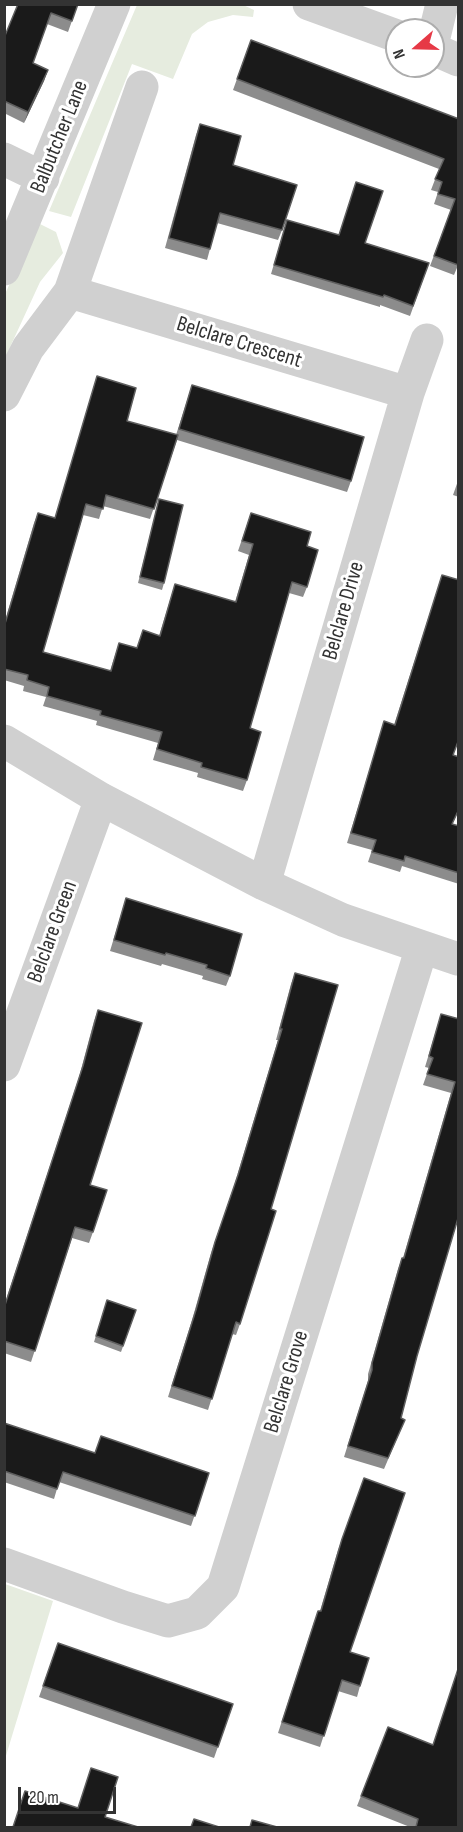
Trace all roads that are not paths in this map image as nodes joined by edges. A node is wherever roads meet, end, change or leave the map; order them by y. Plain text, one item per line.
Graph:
1 (114, 4) edge
2 (309, 4) edge
3 (385, 32) edge
4 (445, 54) edge
5 (459, 60) edge
6 (142, 87) dead end
7 (4, 159) edge
8 (43, 178) junction
9 (4, 269) edge
10 (70, 292) junction
11 (427, 340) dead end
12 (408, 393) junction
13 (4, 395) edge
14 (4, 741) edge
15 (101, 799) junction
16 (264, 884) junction
17 (422, 947) junction
18 (459, 959) edge
19 (4, 1065) edge
20 (4, 1564) edge

1 - 8 street, Balbutcher Lane
2 - 3 street
4 - 5 street
6 - 10 street
7 - 8 street
8 - 9 street, Balbutcher Lane
10 - 12 street, Belclare Crescent
10 - 13 street
11 - 12 street, Belclare Drive
12 - 16 street, Belclare Drive
14 - 15 street
15 - 16 street
15 - 19 street, Belclare Green
16 - 17 street
17 - 18 street
17 - 20 street, Belclare Grove

